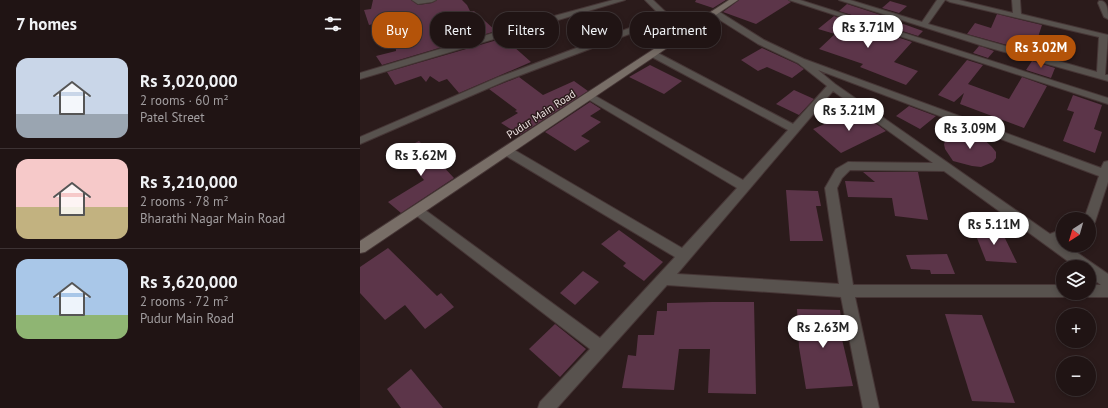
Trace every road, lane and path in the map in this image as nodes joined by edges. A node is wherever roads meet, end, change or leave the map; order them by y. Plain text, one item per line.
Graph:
1 (416, 0) edge
2 (432, 0) edge
3 (621, 0) edge
4 (649, 0) edge
5 (734, 0) edge
6 (793, 0) edge
7 (843, 0) edge
8 (941, 0) edge
9 (950, 0) edge
10 (1016, 0) edge
11 (1102, 3) dead end
12 (661, 12) edge
13 (716, 12) edge
14 (721, 15) edge
15 (1018, 16) junction
16 (1108, 17) edge
17 (923, 25) junction
18 (630, 31) edge
19 (1106, 36) edge
20 (662, 48) edge
21 (653, 54) junction
22 (801, 61) junction
23 (360, 76) edge
24 (1105, 77) edge
25 (832, 86) junction
26 (589, 96) junction
27 (1108, 101) edge
28 (795, 129) junction
29 (360, 141) edge
30 (507, 151) junction
31 (946, 167) junction
32 (1107, 172) edge
33 (745, 187) junction
34 (417, 210) junction
35 (1093, 212) edge
36 (1056, 237) edge
37 (1049, 240) junction
38 (360, 248) edge
39 (684, 256) junction
40 (1077, 260) edge
41 (1096, 274) edge
42 (664, 279) junction
43 (1108, 282) edge
44 (847, 291) junction
45 (1056, 291) edge
46 (1096, 291) edge
47 (1108, 291) edge
48 (601, 348) junction
49 (546, 408) edge
50 (871, 408) edge

1 - 2 street
3 - 23 street
4 - 12 street
5 - 13 street, Pudur Main Road
6 - 27 street
7 - 17 street
8 - 17 street
9 - 15 street
10 - 15 street
11 - 16 street
14 - 22 street
15 - 19 street
17 - 24 street
18 - 29 street
19 - 24 street
20 - 21 street, Pudur Main Road
21 - 26 street, Pudur Main Road
21 - 28 street
22 - 25 street
22 - 32 street
25 - 28 street
25 - 31 street
26 - 30 street, Pudur Main Road
26 - 33 street
28 - 33 street
30 - 34 street, Pudur Main Road
30 - 39 street
31 - 37 street
31 - 44 street
32 - 35 street
33 - 39 street
34 - 38 street, Pudur Main Road
34 - 48 street
36 - 37 street
37 - 40 street
39 - 42 street
41 - 43 street
42 - 44 street
42 - 48 street
44 - 45 street
44 - 50 street
46 - 47 street
48 - 49 street

